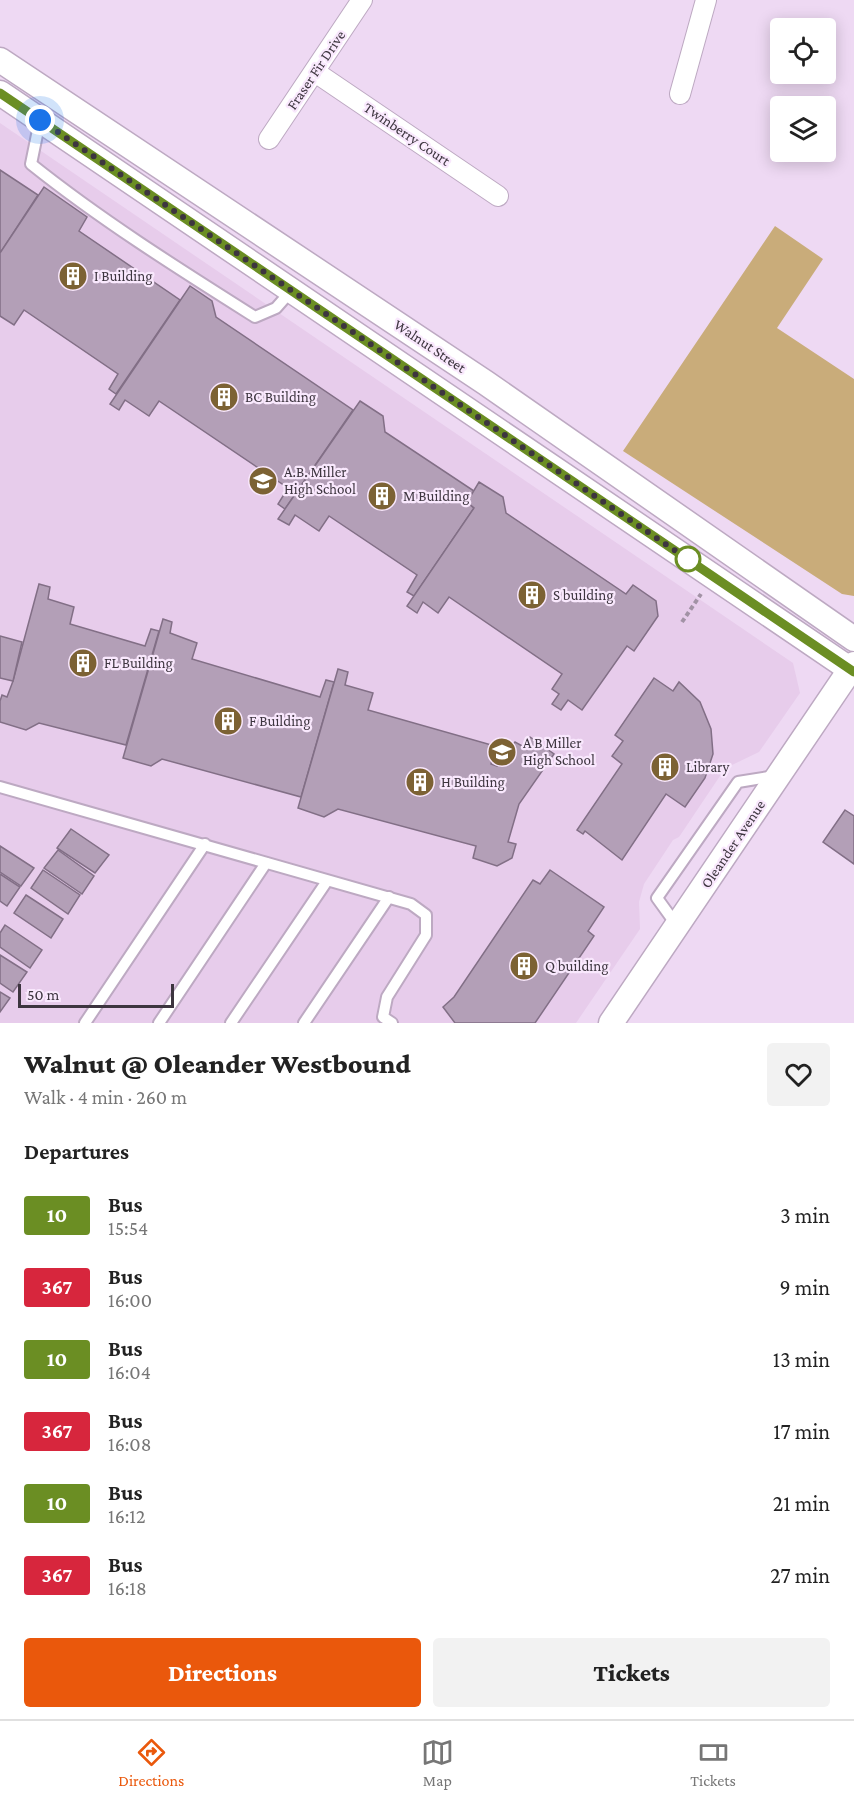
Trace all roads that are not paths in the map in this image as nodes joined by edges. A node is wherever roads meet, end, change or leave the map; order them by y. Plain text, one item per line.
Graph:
1 (362, 0) edge
2 (706, 0) edge
3 (0, 60) edge
4 (315, 72) junction
5 (0, 93) edge
6 (680, 94) dead end
7 (40, 120) junction
8 (269, 139) dead end
9 (498, 196) dead end
10 (291, 290) junction
11 (854, 639) edge
12 (853, 669) edge
13 (778, 776) junction
14 (0, 787) edge
15 (205, 844) junction
16 (266, 863) junction
17 (327, 881) junction
18 (389, 897) junction
19 (680, 923) junction
20 (385, 1021) edge
21 (85, 1023) edge
22 (159, 1023) edge
23 (231, 1023) edge
24 (303, 1023) edge
25 (611, 1023) edge

1 - 4 street, Fraser Fir Drive
2 - 6 street
3 - 11 street, Walnut Street
4 - 8 street, Fraser Fir Drive
4 - 9 street, Twinberry Court
5 - 7 street, Walnut Street
7 - 10 street, Walnut Street
7 - 10 lane
10 - 12 street, Walnut Street
12 - 13 street, Oleander Avenue
13 - 19 street, Oleander Avenue
13 - 19 lane
14 - 15 lane
15 - 16 lane
15 - 21 lane
16 - 17 lane
16 - 22 lane
17 - 18 lane
17 - 23 lane
18 - 20 lane
18 - 24 lane
19 - 25 street, Oleander Avenue

